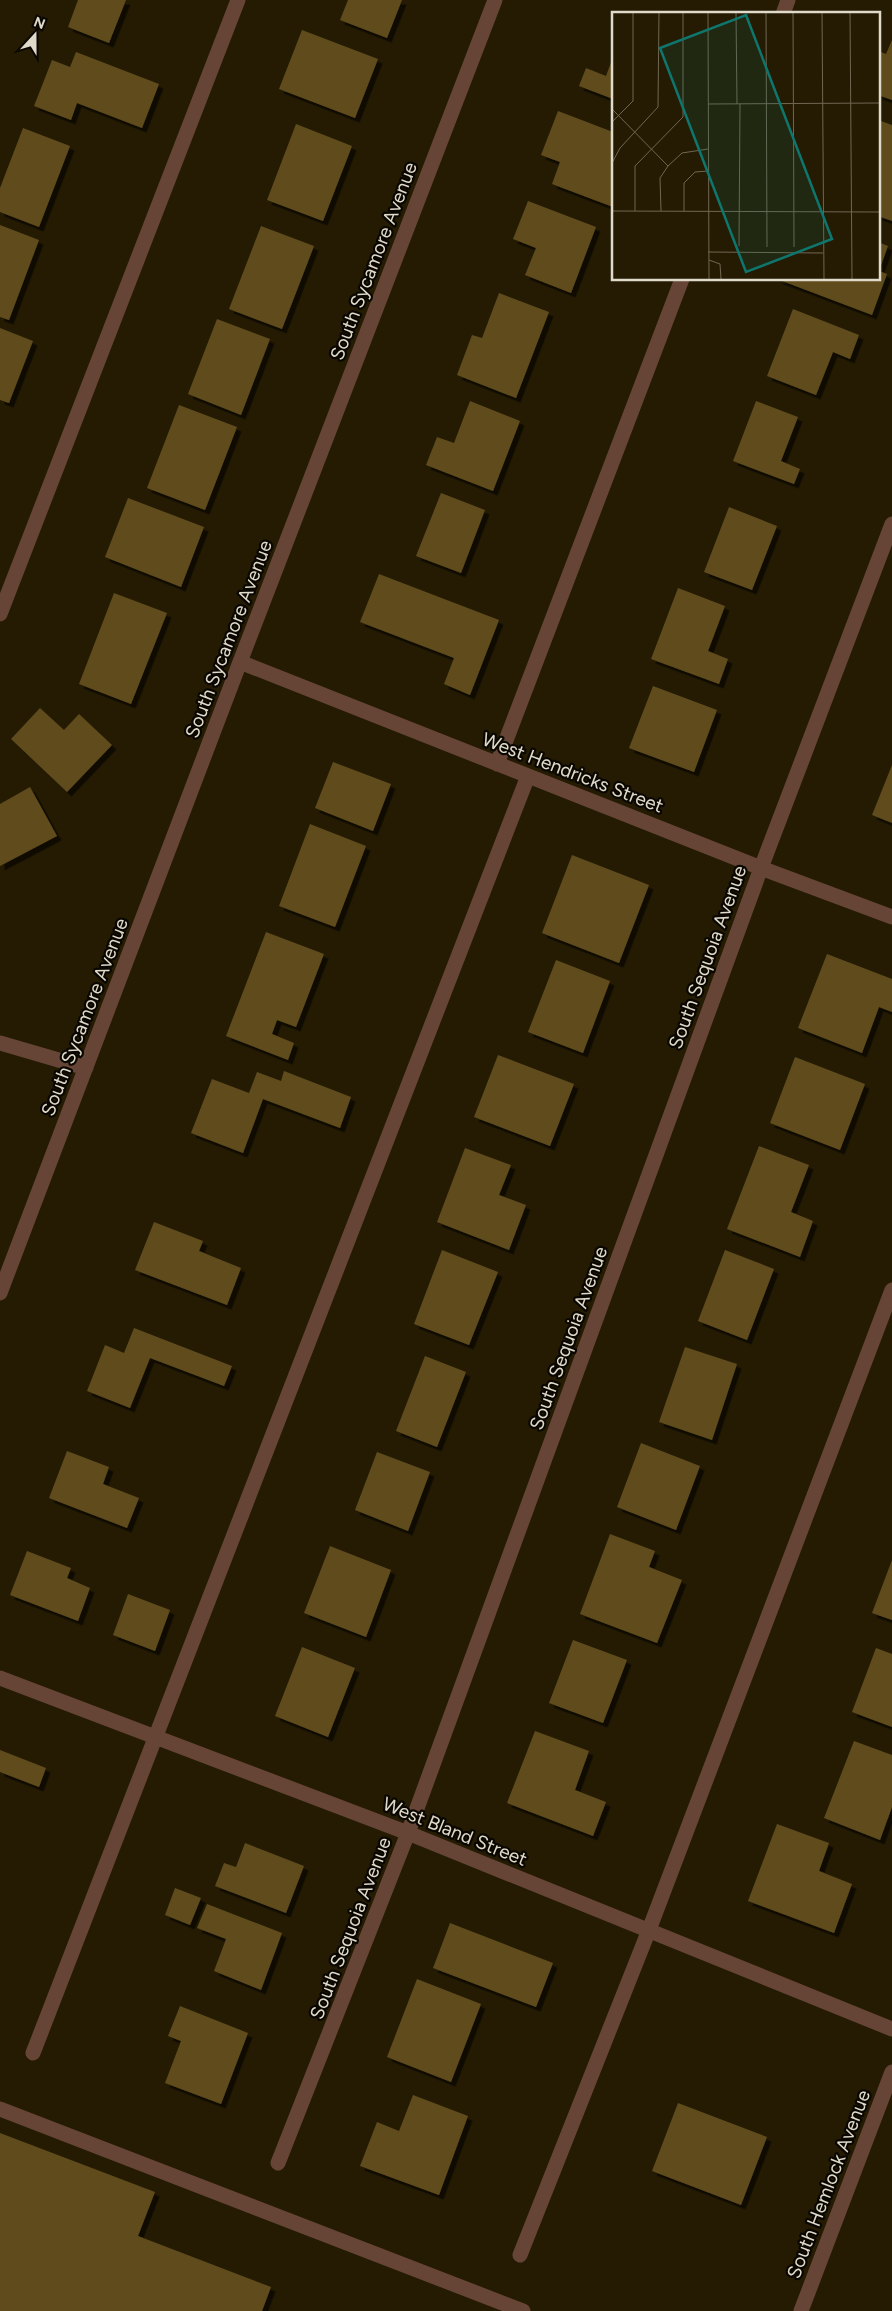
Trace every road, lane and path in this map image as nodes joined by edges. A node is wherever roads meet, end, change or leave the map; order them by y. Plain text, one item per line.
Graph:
1 (238, 0) edge
2 (495, 0) edge
3 (788, 0) edge
4 (784, 12) edge
5 (682, 280) edge
6 (892, 524) edge
7 (0, 614) edge
8 (240, 662) junction
9 (497, 764) junction
10 (528, 776) junction
11 (761, 868) junction
12 (892, 917) edge
13 (0, 1043) edge
14 (86, 1068) junction
15 (4, 1271) edge
16 (892, 1290) edge
17 (0, 1293) edge
18 (0, 1678) edge
19 (154, 1736) junction
20 (408, 1833) junction
21 (649, 1930) junction
22 (892, 2029) edge
23 (33, 2053) dead end
24 (892, 2072) edge
25 (0, 2109) edge
26 (278, 2163) dead end
27 (520, 2255) dead end
28 (523, 2311) edge
29 (801, 2311) edge

1 - 7 street
2 - 8 street, South Sycamore Avenue
3 - 4 street
5 - 9 street
6 - 11 street, South Sequoia Avenue
8 - 9 street, West Hendricks Street
8 - 14 street, South Sycamore Avenue
9 - 10 street, West Hendricks Street
10 - 11 street, West Hendricks Street
10 - 19 street
11 - 12 street, West Hendricks Street
11 - 20 street, South Sequoia Avenue
13 - 14 street
14 - 15 street, South Sycamore Avenue
15 - 17 street, South Sycamore Avenue
16 - 21 street
18 - 19 street, West Bland Street
19 - 20 street, West Bland Street
19 - 23 street
20 - 21 street, West Bland Street
20 - 26 street, South Sequoia Avenue
21 - 22 street, West Bland Street
21 - 27 street
24 - 29 street, South Hemlock Avenue
25 - 28 street

